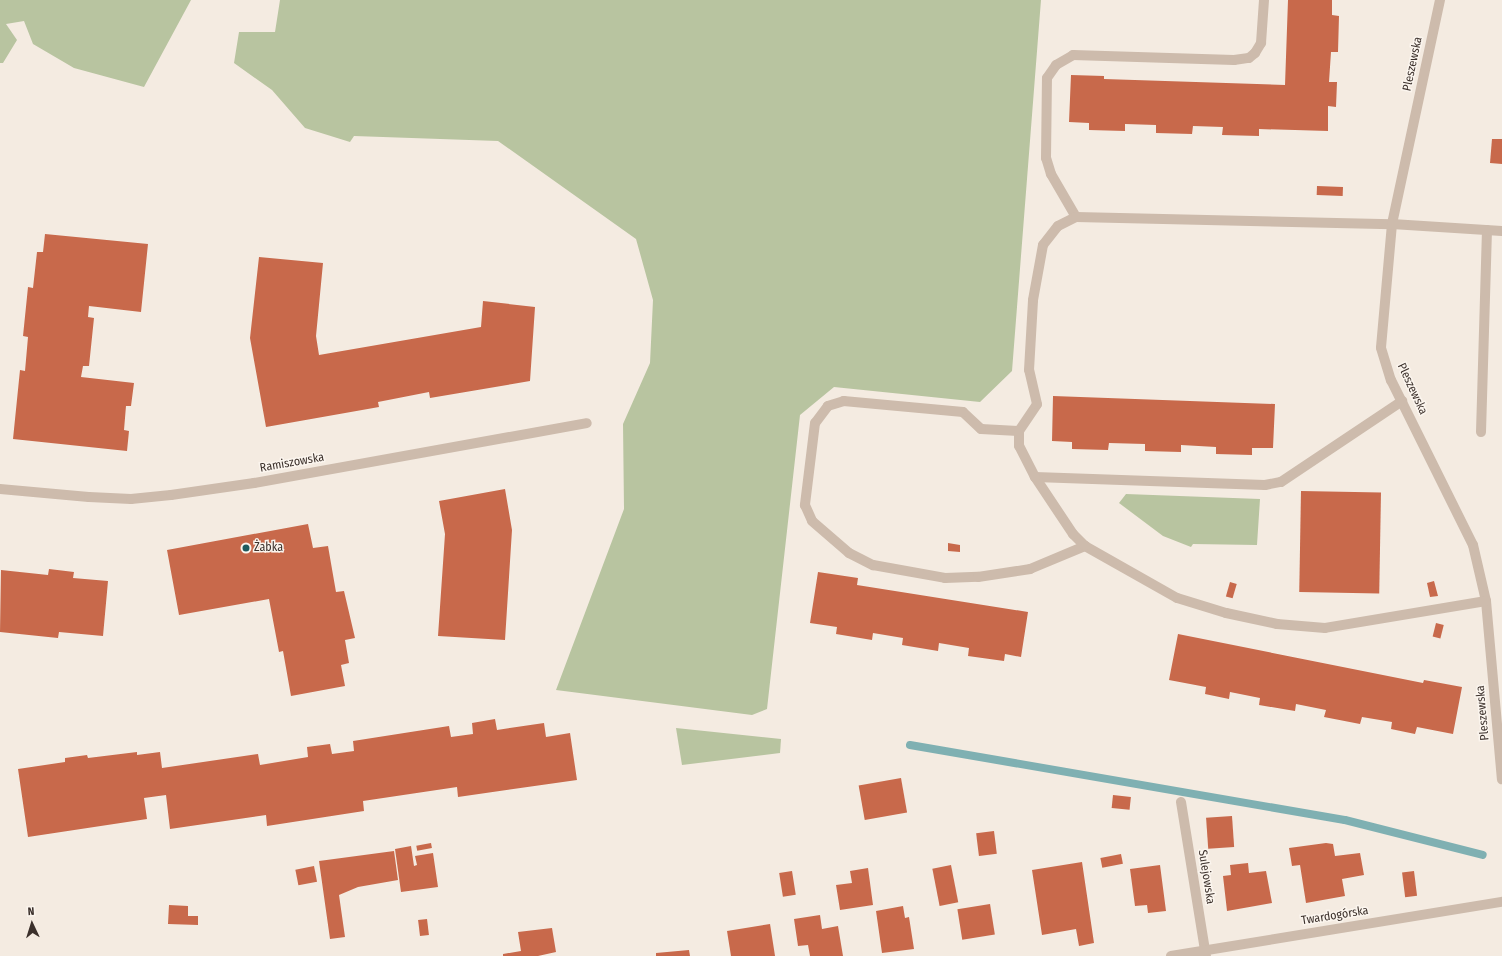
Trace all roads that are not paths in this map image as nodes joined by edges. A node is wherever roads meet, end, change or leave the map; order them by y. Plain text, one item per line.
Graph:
1 (1264, 0) edge
2 (1440, 0) edge
3 (1076, 217) junction
4 (1392, 224) junction
5 (1488, 230) junction
6 (1502, 231) edge
7 (1402, 401) junction
8 (587, 423) dead end
9 (1019, 431) junction
10 (1482, 432) dead end
11 (1035, 477) junction
12 (0, 490) edge
13 (1085, 546) junction
14 (1486, 601) junction
15 (1502, 779) edge
16 (1181, 802) dead end
17 (1502, 902) edge
18 (1205, 953) edge
19 (1172, 956) edge

1 - 3 street
2 - 4 street, Pleszewska
3 - 4 street
3 - 9 street
4 - 5 street
4 - 7 street, Pleszewska
5 - 6 street
5 - 10 street
7 - 11 street
7 - 14 street, Pleszewska
8 - 12 street, Ramiszowska
9 - 11 street
9 - 13 street
11 - 13 street
13 - 14 street
14 - 15 street, Pleszewska
16 - 18 street, Sulejowska
17 - 18 street, Twardogórska
18 - 19 street, Twardogórska

